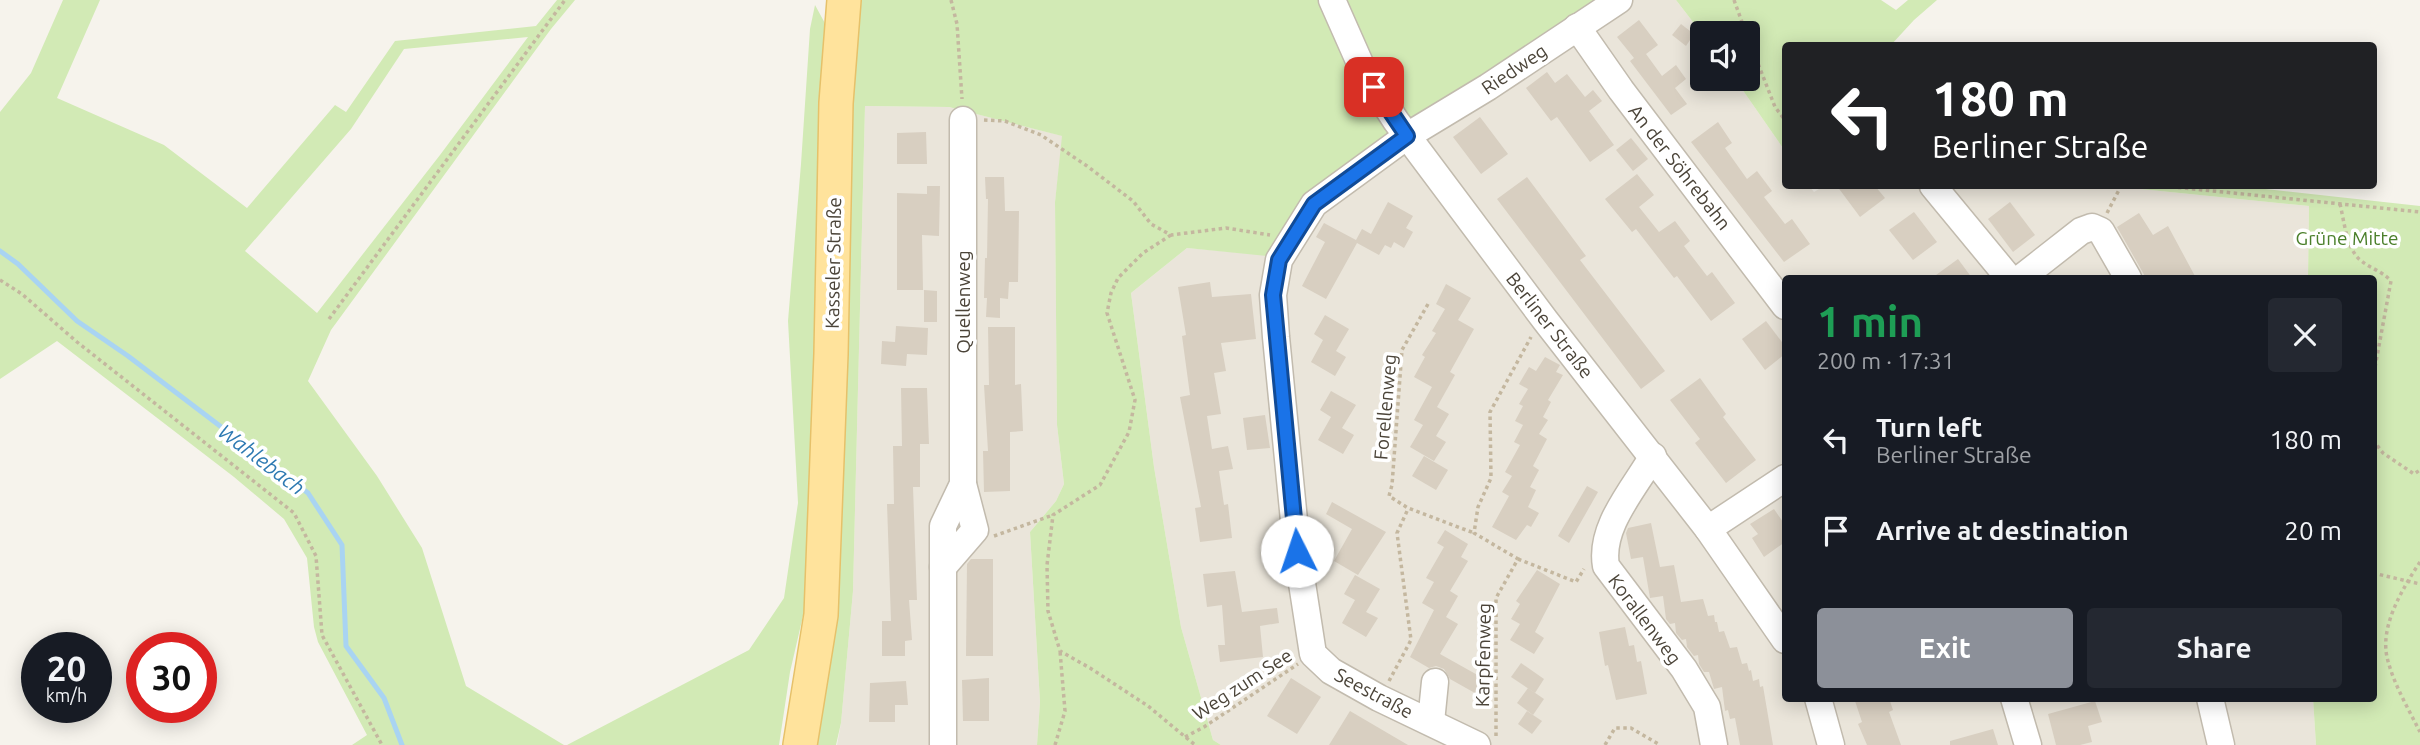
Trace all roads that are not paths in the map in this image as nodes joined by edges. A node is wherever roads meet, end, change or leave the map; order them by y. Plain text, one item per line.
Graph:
1 (844, 0) edge
2 (1332, 0) edge
3 (1619, 0) edge
4 (1577, 27) junction
5 (963, 120) road end
6 (1407, 136) junction
7 (1935, 189) edge
8 (2007, 275) edge
9 (2025, 275) edge
10 (2125, 275) edge
11 (1782, 302) edge
12 (1653, 456) junction
13 (1782, 480) edge
14 (963, 484) junction
15 (1707, 529) junction
16 (943, 566) junction
17 (1782, 636) edge
18 (1436, 682) dead end
19 (1819, 702) edge
20 (2015, 702) edge
21 (2211, 702) edge
22 (1431, 722) junction
23 (800, 745) edge
24 (943, 745) edge
25 (1477, 745) edge
26 (1714, 745) edge
27 (1831, 745) edge
28 (2028, 745) edge
29 (2221, 745) edge

1 - 23 main road, Kasseler Straße
2 - 6 street, Berliner Straße
3 - 4 street, Riedweg
4 - 6 street, Riedweg
4 - 11 street, An der Söhrebahn
5 - 14 street, Quellenweg
6 - 12 street, Berliner Straße
6 - 22 street, Seestraße
7 - 8 street
9 - 10 street
12 - 15 street, Berliner Straße
12 - 26 street, Korallenweg
13 - 15 street
14 - 16 street, Quellenweg
14 - 16 street, Quellenweg
15 - 17 street, Berliner Straße
16 - 24 street, Quellenweg
18 - 22 street, Seestraße
19 - 27 street
20 - 28 street
21 - 29 street
22 - 25 street, Seestraße

